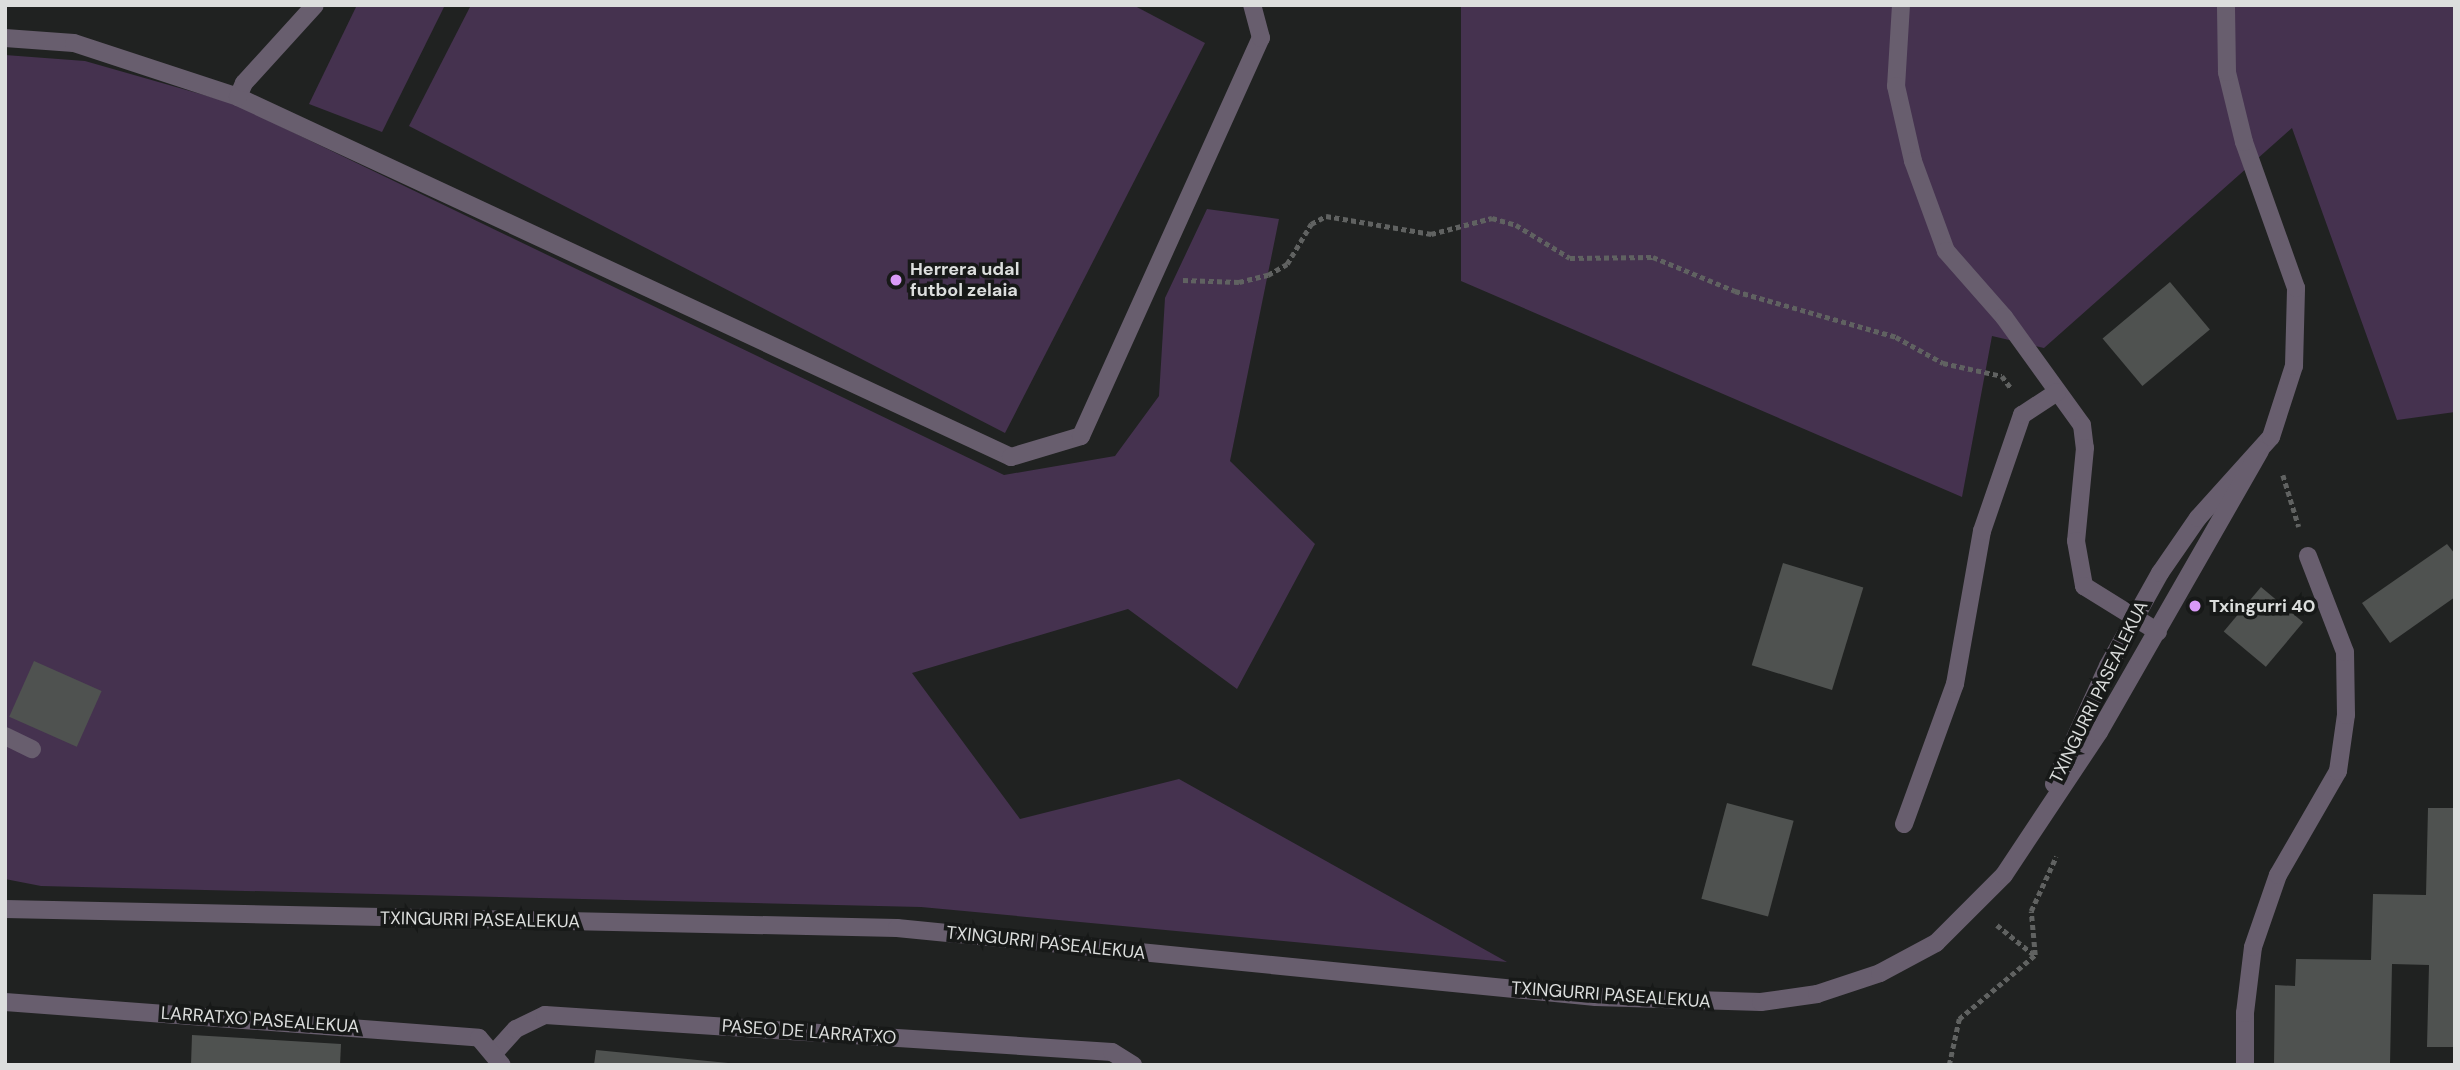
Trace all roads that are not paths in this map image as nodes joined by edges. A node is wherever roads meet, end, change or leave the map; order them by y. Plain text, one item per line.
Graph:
1 (316, 5) edge
2 (1252, 5) edge
3 (1901, 5) edge
4 (2226, 5) edge
5 (5, 37) edge
6 (238, 97) junction
7 (2057, 392) junction
8 (2266, 444) junction
9 (2308, 556) road end
10 (2134, 619) junction
11 (2158, 632) junction
12 (5, 736) edge
13 (32, 749) dead end
14 (1904, 824) dead end
15 (2027, 841) junction
16 (5, 909) edge
17 (5, 1002) edge
18 (499, 1058) edge
19 (1133, 1065) edge
20 (2245, 1065) edge

1 - 6 street
2 - 6 street
3 - 7 street
4 - 8 street, TXINGURRI PASEALEKUA
5 - 6 street
7 - 10 street
7 - 14 street
8 - 10 street, TXINGURRI PASEALEKUA
8 - 11 street, TXINGURRI PASEALEKUA
9 - 20 street
10 - 11 street
10 - 15 street, TXINGURRI PASEALEKUA
11 - 15 street, TXINGURRI PASEALEKUA
12 - 13 street
15 - 16 street, TXINGURRI PASEALEKUA
17 - 18 street, LARRATXO PASEALEKUA
18 - 19 street, PASEO DE LARRATXO

